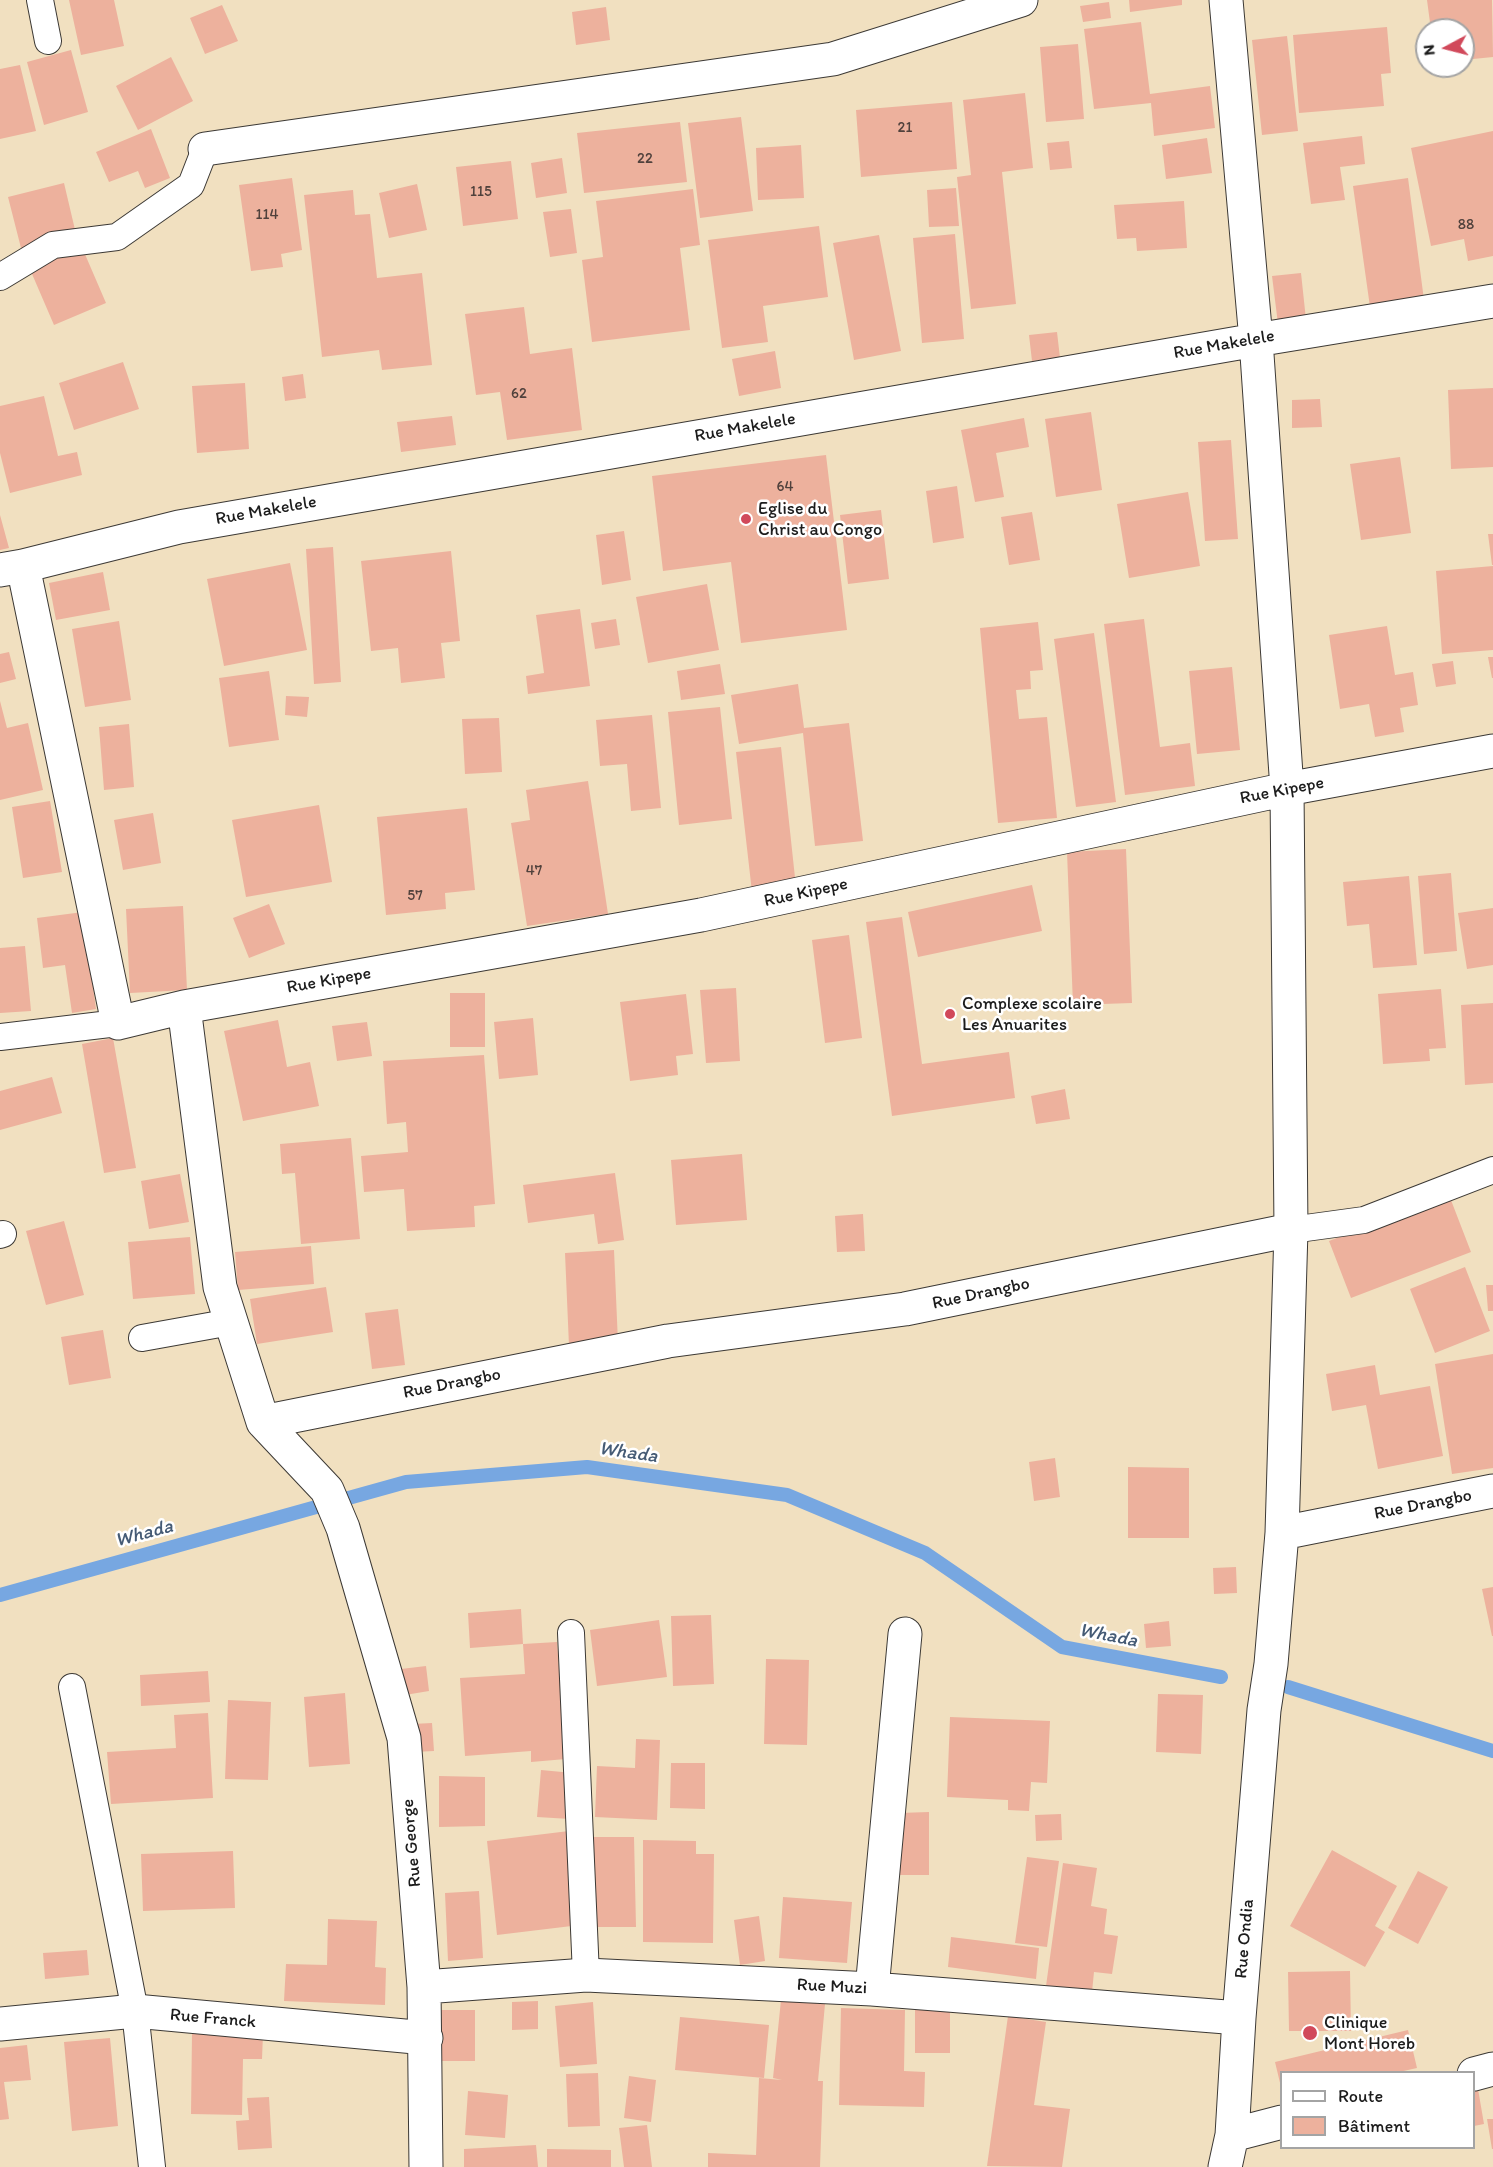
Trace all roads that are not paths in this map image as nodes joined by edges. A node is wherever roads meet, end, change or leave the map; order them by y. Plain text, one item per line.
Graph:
1 (40, 0) edge
2 (1021, 0) edge
3 (1226, 0) edge
4 (48, 41) dead end
5 (205, 148) joint
6 (0, 276) edge
7 (1493, 301) edge
8 (1256, 340) junction
9 (12, 568) edge
10 (1493, 751) edge
11 (1287, 789) junction
12 (184, 1007) junction
13 (117, 1023) junction
14 (0, 1037) edge
15 (1493, 1170) edge
16 (1291, 1230) junction
17 (231, 1322) junction
18 (142, 1338) dead end
19 (263, 1422) junction
20 (1493, 1491) edge
21 (1282, 1533) junction
22 (571, 1633) dead end
23 (906, 1634) dead end
24 (72, 1687) dead end
25 (586, 1975) junction
26 (424, 1987) junction
27 (872, 1989) junction
28 (135, 2011) junction
29 (1239, 2018) junction
30 (0, 2024) edge
31 (426, 2038) junction
32 (1493, 2069) edge
33 (1475, 2074) edge
34 (1280, 2122) edge
35 (1232, 2135) junction
36 (152, 2167) edge
37 (426, 2167) edge
38 (1225, 2167) edge

1 - 4 lane
2 - 5 street
3 - 8 street, Rue Ondia
5 - 6 lane
7 - 8 street, Rue Makelele
8 - 9 street, Rue Makelele
8 - 11 street, Rue Ondia
9 - 13 street
10 - 11 street, Rue Kipepe
11 - 12 street, Rue Kipepe
11 - 16 street, Rue Ondia
12 - 13 street, Rue Kipepe
12 - 17 street
13 - 14 lane
15 - 16 lane
16 - 19 street, Rue Drangbo
16 - 21 street, Rue Ondia
17 - 18 lane
17 - 19 street
19 - 26 street, Rue George
20 - 21 street, Rue Drangbo
21 - 29 street, Rue Ondia
22 - 25 lane
23 - 27 street
24 - 28 lane
25 - 26 street, Rue Muzi
25 - 27 street, Rue Muzi
26 - 31 street, Rue George
27 - 29 street, Rue Muzi
28 - 30 street, Rue Franck
28 - 31 street, Rue Franck
28 - 36 lane
29 - 35 street, Rue Ondia
31 - 37 street, Rue George
32 - 33 street
34 - 35 street
35 - 38 street, Rue Ondia

